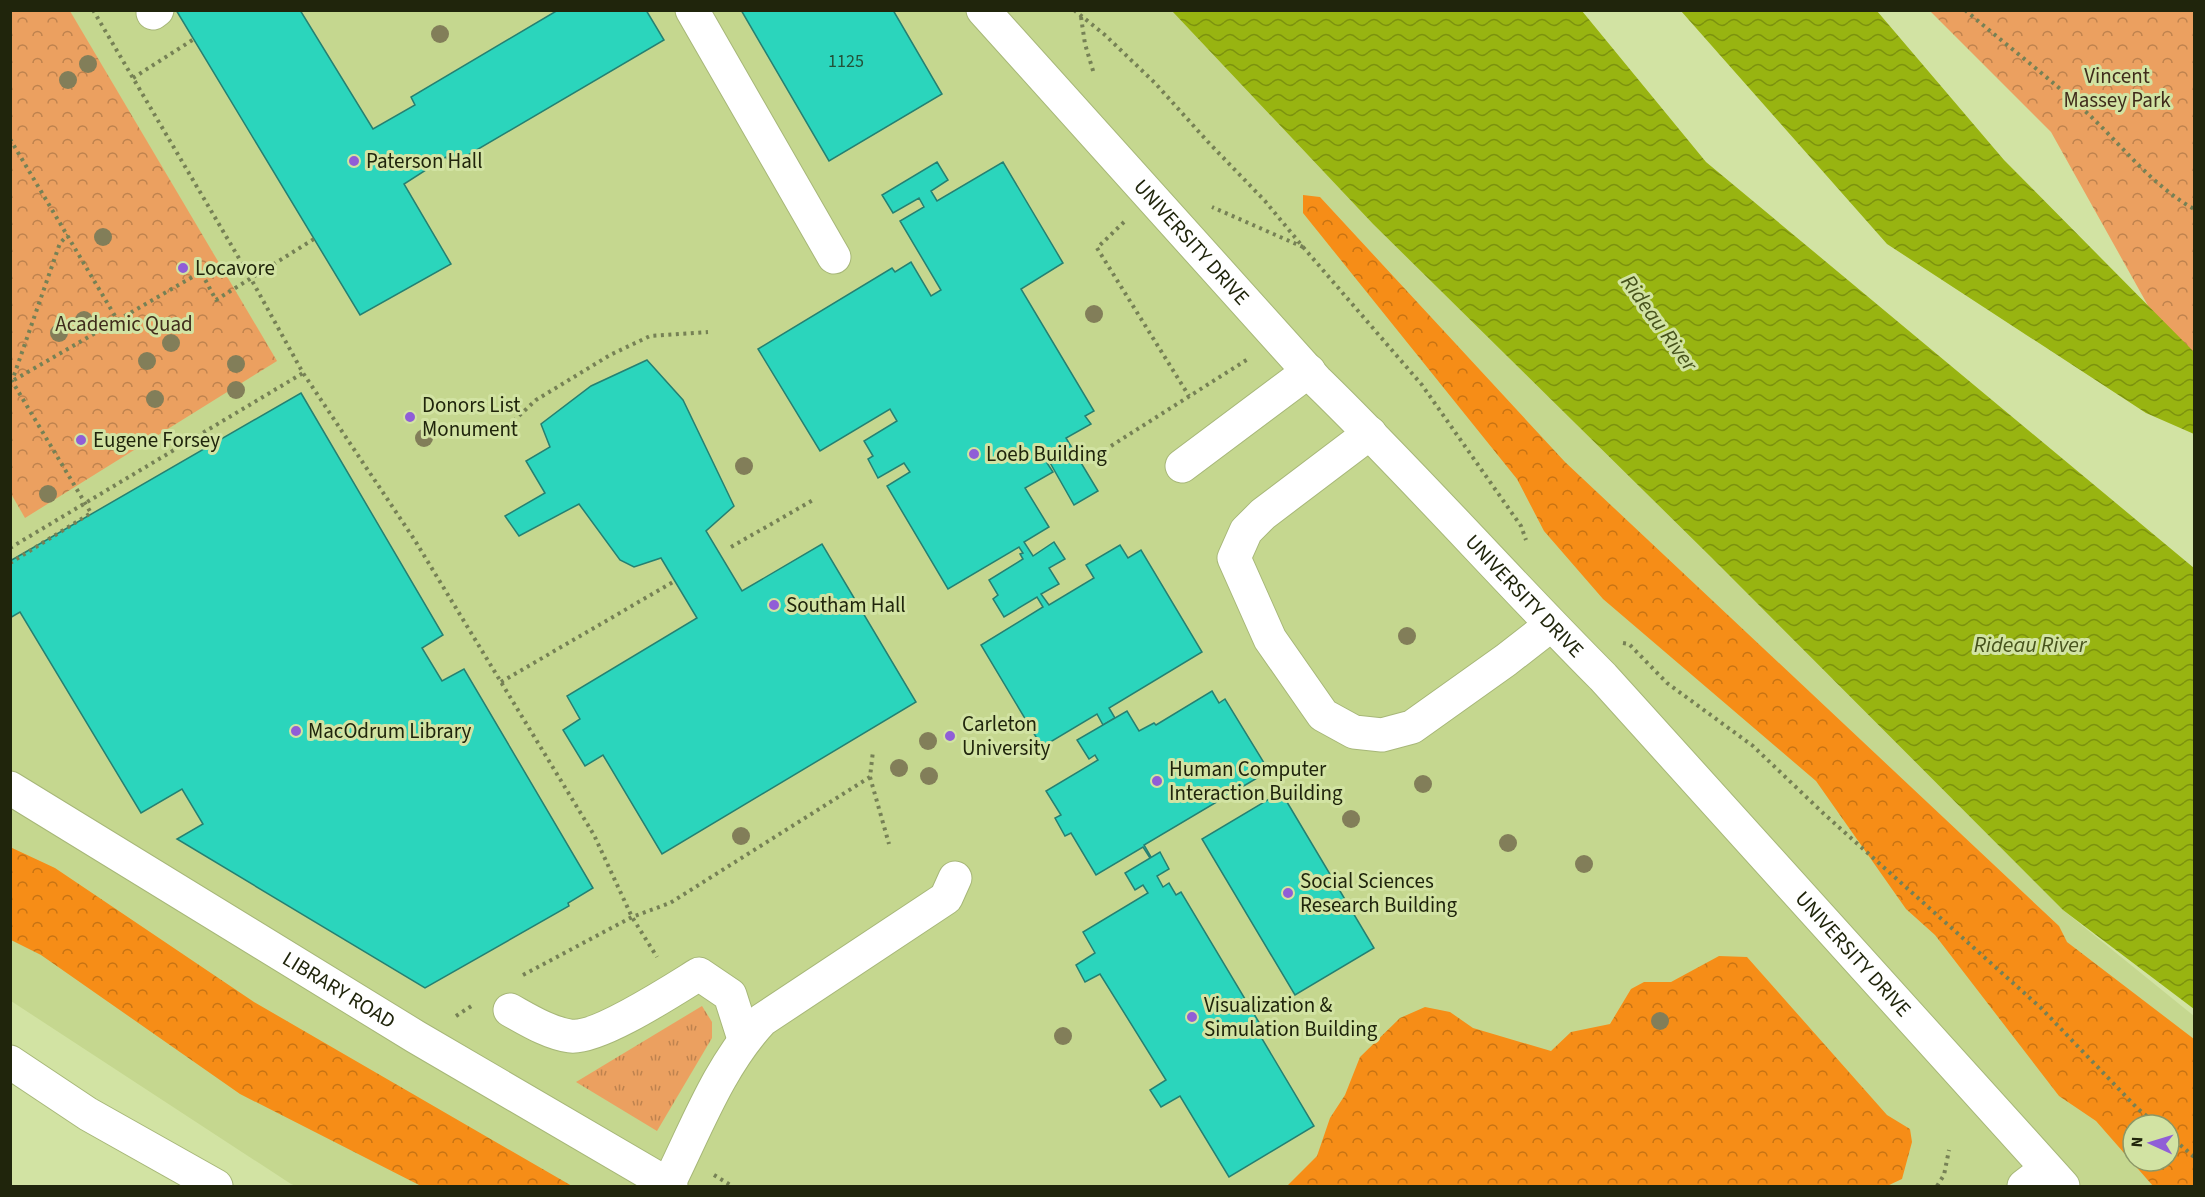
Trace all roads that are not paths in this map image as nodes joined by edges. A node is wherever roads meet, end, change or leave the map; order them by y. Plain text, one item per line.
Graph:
1 (692, 10) edge
2 (983, 10) edge
3 (834, 257) dead end
4 (1309, 371) junction
5 (1370, 433) junction
6 (1182, 466) dead end
7 (1551, 624) junction
8 (10, 788) edge
9 (955, 878) dead end
10 (514, 994) road end
11 (744, 1039) junction
12 (10, 1062) edge
13 (2044, 1181) edge
14 (216, 1186) edge
15 (670, 1186) edge

1 - 3 street
2 - 4 street, UNIVERSITY DRIVE
4 - 5 street, UNIVERSITY DRIVE
4 - 6 street
5 - 7 street, UNIVERSITY DRIVE
5 - 7 street
7 - 13 street, UNIVERSITY DRIVE
8 - 15 street, LIBRARY ROAD
9 - 11 street
10 - 11 street
11 - 15 street
12 - 14 street

